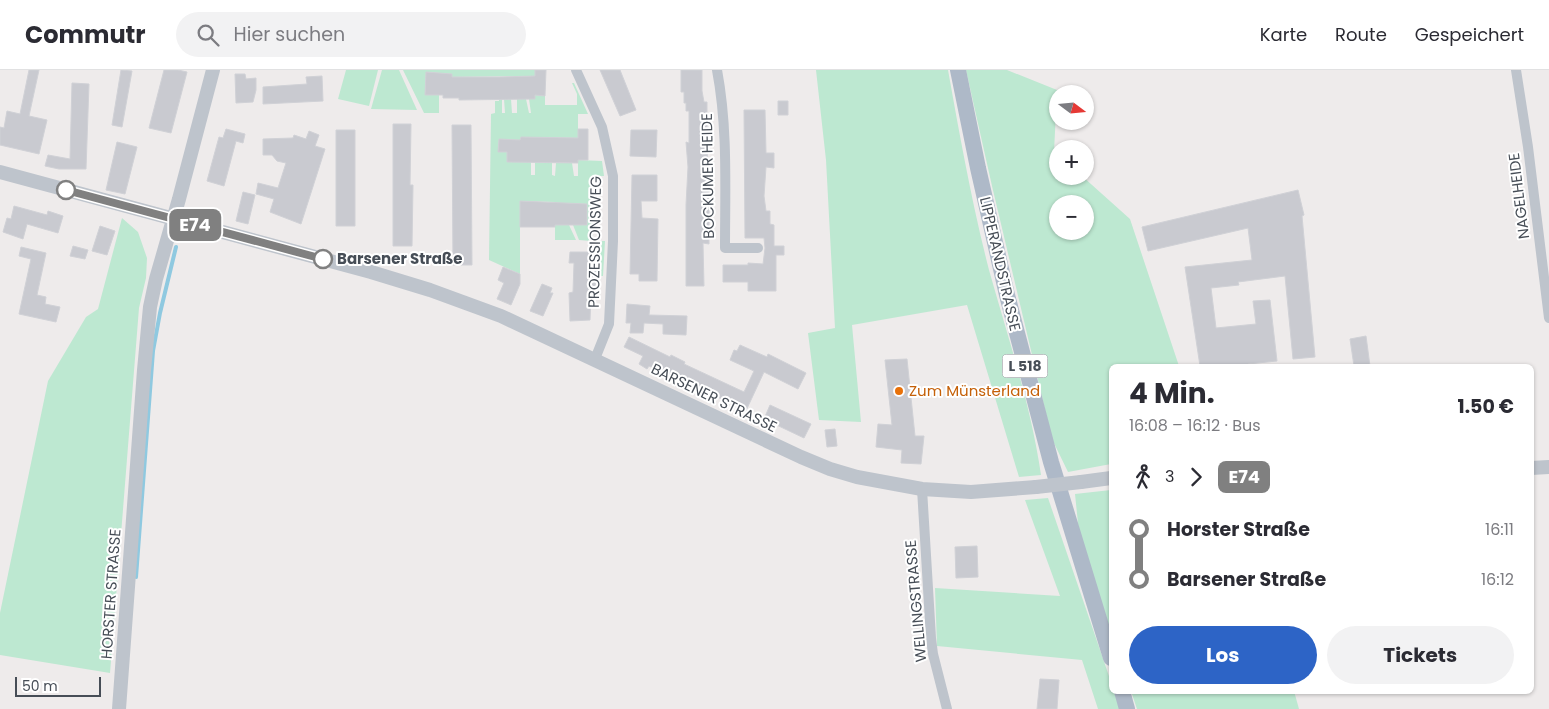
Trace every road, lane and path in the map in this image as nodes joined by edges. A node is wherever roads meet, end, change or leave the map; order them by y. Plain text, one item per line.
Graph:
1 (213, 70) edge
2 (576, 70) edge
3 (717, 70) edge
4 (958, 70) edge
5 (1516, 70) edge
6 (0, 172) edge
7 (173, 219) junction
8 (758, 248) dead end
9 (1549, 318) edge
10 (595, 359) junction
11 (1549, 467) edge
12 (1534, 468) edge
13 (1109, 478) edge
14 (922, 489) junction
15 (1109, 652) edge
16 (1123, 694) edge
17 (119, 709) edge
18 (946, 709) edge
19 (1128, 709) edge

1 - 7 street, HORSTER STRASSE
2 - 10 street, PROZESSIONSWEG
3 - 8 street, BOCKUMER HEIDE
4 - 15 main road, LIPPERANDSTRASSE / L 518
5 - 9 street, NAGELHEIDE
6 - 7 street, BARSENER STRASSE
7 - 10 street, BARSENER STRASSE
7 - 17 street, HORSTER STRASSE
10 - 14 street, BARSENER STRASSE
11 - 12 street
13 - 14 street, BARSENER STRASSE, bridge
14 - 18 street, WELLINGSTRASSE
16 - 19 main road

